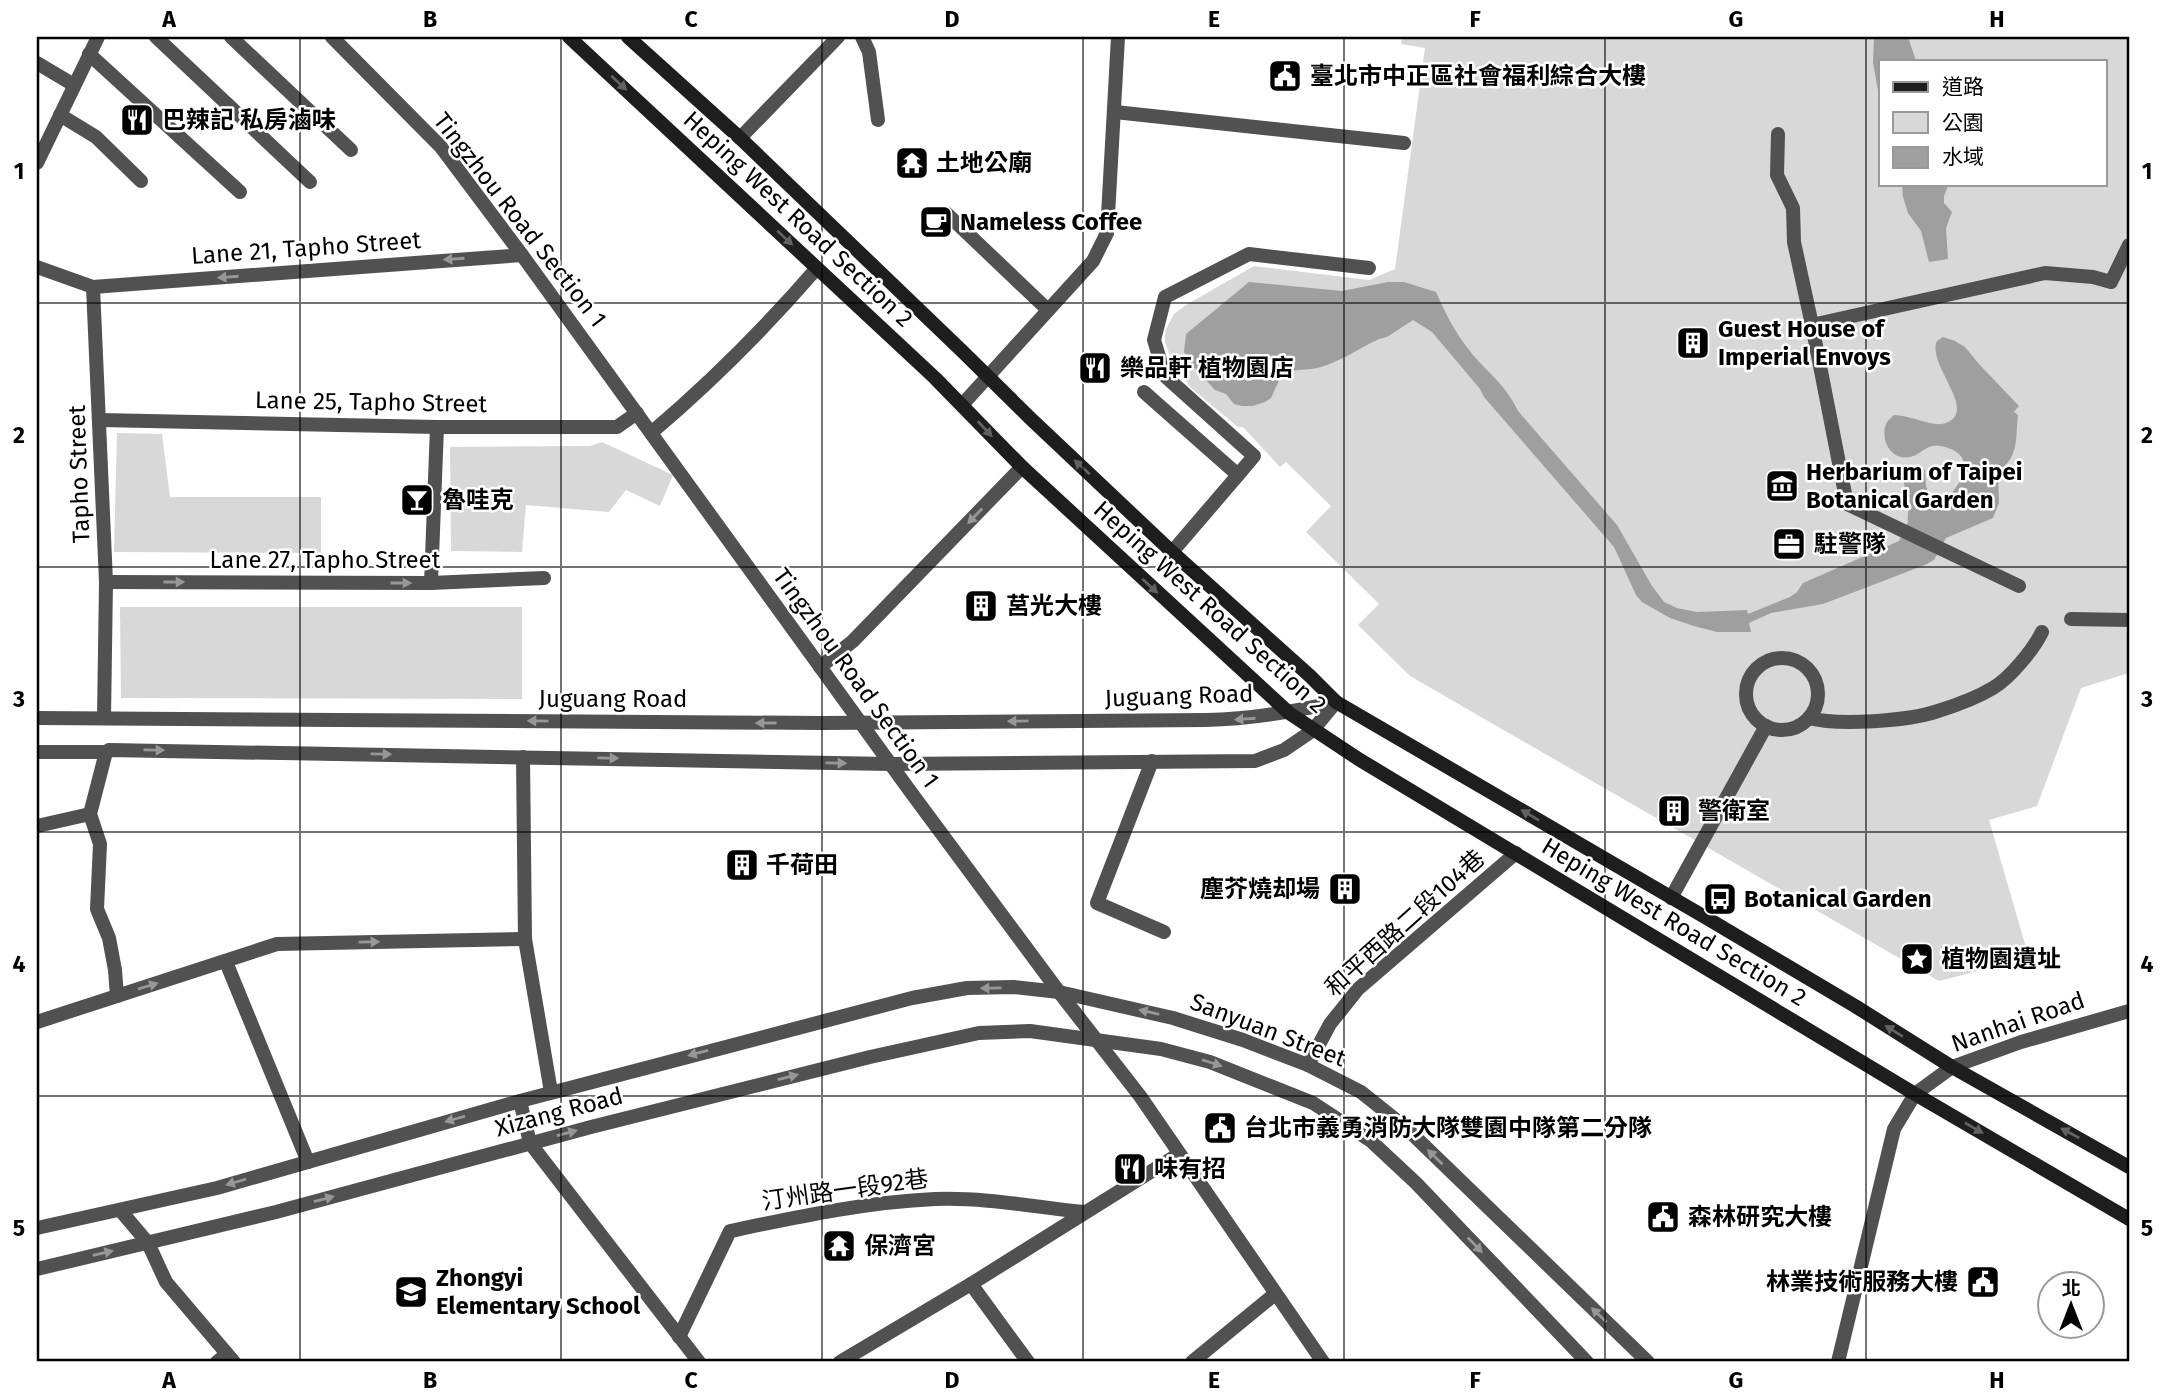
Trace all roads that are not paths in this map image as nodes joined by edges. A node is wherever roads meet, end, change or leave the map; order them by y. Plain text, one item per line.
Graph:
1 (98, 37) edge
2 (156, 37) edge
3 (231, 37) edge
4 (331, 37) edge
5 (569, 37) edge
6 (628, 37) edge
7 (838, 37) edge
8 (862, 37) edge
9 (1118, 37) edge
10 (89, 54) junction
11 (37, 63) edge
12 (74, 85) junction
13 (1115, 112) junction
14 (60, 115) junction
15 (878, 120) dead end
16 (1778, 134) dead end
17 (740, 138) junction
18 (1404, 143) dead end
19 (351, 150) dead end
20 (37, 163) edge
21 (141, 181) dead end
22 (310, 182) dead end
23 (240, 192) dead end
24 (946, 213) dead end
25 (2129, 245) edge
26 (523, 255) junction
27 (37, 267) edge
28 (817, 268) junction
29 (1369, 268) dead end
30 (93, 287) junction
31 (1048, 310) junction
32 (1812, 325) junction
33 (988, 377) junction
34 (1144, 391) dead end
35 (962, 405) junction
36 (637, 413) junction
37 (100, 420) junction
38 (437, 427) junction
39 (651, 433) junction
40 (1022, 467) junction
41 (1238, 475) junction
42 (1172, 552) junction
43 (544, 578) dead end
44 (106, 582) junction
45 (431, 583) junction
46 (2019, 586) dead end
47 (2071, 619) dead end
48 (2129, 620) edge
49 (2042, 632) dead end
50 (820, 667) junction
51 (1336, 702) junction
52 (1289, 713) junction
53 (37, 718) edge
54 (104, 718) junction
55 (1809, 718) junction
56 (862, 723) junction
57 (1766, 726) junction
58 (1312, 730) junction
59 (37, 752) edge
60 (106, 752) junction
61 (523, 757) junction
62 (1152, 761) junction
63 (890, 764) junction
64 (90, 814) junction
65 (37, 826) edge
66 (1516, 853) junction
67 (1671, 898) junction
68 (1164, 932) dead end
69 (525, 939) junction
70 (226, 962) junction
71 (1059, 992) junction
72 (117, 996) junction
73 (2129, 1011) edge
74 (37, 1022) edge
75 (1097, 1041) junction
76 (1308, 1065) junction
77 (1952, 1067) junction
78 (551, 1092) junction
79 (1915, 1094) junction
80 (520, 1101) junction
81 (530, 1143) junction
82 (1179, 1154) junction
83 (308, 1161) junction
84 (2129, 1167) edge
85 (120, 1210) junction
86 (1084, 1212) junction
87 (2129, 1220) edge
88 (37, 1228) edge
89 (148, 1243) junction
90 (37, 1269) edge
91 (971, 1284) junction
92 (1275, 1294) junction
93 (679, 1337) junction
94 (226, 1360) edge
95 (699, 1362) edge
96 (840, 1362) edge
97 (1028, 1362) edge
98 (1192, 1362) edge
99 (1324, 1362) edge
100 (1587, 1362) edge
101 (1648, 1362) edge
102 (1838, 1362) edge

1 - 10 street
2 - 22 street
3 - 19 street
4 - 26 street, Tingzhou Road Section 1
5 -> 28 main road, Heping West Road Section 2
6 - 17 main road, Heping West Road Section 2
7 - 17 street
8 - 15 street
9 - 13 street
10 - 12 street
10 - 23 street
11 - 12 street
12 - 14 street
13 - 18 street
13 - 31 street
14 - 20 street
14 - 21 street
16 - 32 street
17 - 33 main road, Heping West Road Section 2
24 - 31 street
25 - 32 street
26 -> 30 street, Lane 21, Tapho Street
26 - 36 street, Tingzhou Road Section 1
27 - 30 street
28 - 35 main road, Heping West Road Section 2
28 - 39 street
29 - 41 street
30 - 37 street, Tapho Street
31 - 33 street
32 - 46 street
33 - 35 street
42 -> 33 main road, Heping West Road Section 2
34 - 41 street
35 -> 40 main road, Heping West Road Section 2
36 - 38 street, Lane 25, Tapho Street
36 - 39 street, Tingzhou Road Section 1
37 - 38 street, Lane 25, Tapho Street
37 - 44 street, Tapho Street
38 - 45 street
39 - 50 street, Tingzhou Road Section 1
40 -> 50 street
40 -> 52 main road, Heping West Road Section 2
41 - 42 street
42 - 51 main road, Heping West Road Section 2
43 - 45 street, Lane 27, Tapho Street
44 -> 45 street, Lane 27, Tapho Street
44 - 54 street, Tapho Street
47 - 48 street
49 - 55 street
50 - 56 street, Tingzhou Road Section 1
51 - 52 street, Juguang Road
51 - 58 street
67 -> 51 main road, Heping West Road Section 2
52 -> 56 street, Juguang Road
52 - 58 main road, Heping West Road Section 2
53 - 54 street, Juguang Road
56 -> 54 street, Juguang Road
55 - 57 street
55 - 57 street
56 - 63 street, Tingzhou Road Section 1
57 - 67 street
58 - 62 street
58 - 66 main road, Heping West Road Section 2
59 - 60 street
60 -> 61 street
60 - 64 street
61 -> 63 street
61 - 69 street
62 - 63 street
62 - 68 street
63 - 71 street, Tingzhou Road Section 1
64 - 65 street
64 - 72 street
66 - 76 street, 和平西路二段104巷
66 - 79 main road, Heping West Road Section 2
77 -> 67 main road, Heping West Road Section 2
70 -> 69 street
69 - 78 street
72 -> 70 street
70 - 83 street
71 - 75 street, Tingzhou Road Section 1
76 -> 71 street, Sanyuan Street
71 -> 78 street, Xizang Road
72 - 74 street
73 - 77 street, Nanhai Road
81 -> 75 street, Xizang Road
75 - 82 street, Tingzhou Road Section 1
75 -> 100 street, Sanyuan Street
101 -> 76 street, Sanyuan Street
77 - 79 street, Nanhai Road
84 -> 77 main road, Heping West Road Section 2
78 - 80 street, Xizang Road
79 -> 87 main road, Heping West Road Section 2
79 - 102 street, Nanhai Road
80 - 81 street
80 -> 83 street, Xizang Road
89 -> 81 street, Xizang Road
81 - 93 street
82 - 86 street
82 - 92 street, Tingzhou Road Section 1
83 -> 85 street, Xizang Road
85 - 88 street, Xizang Road
85 - 89 street
86 - 91 street
86 - 93 street, 汀州路一段92巷
90 -> 89 street, Xizang Road
89 - 94 street
91 - 96 street
91 - 97 street
92 - 98 street
92 - 99 street, Tingzhou Road Section 1
93 - 95 street

